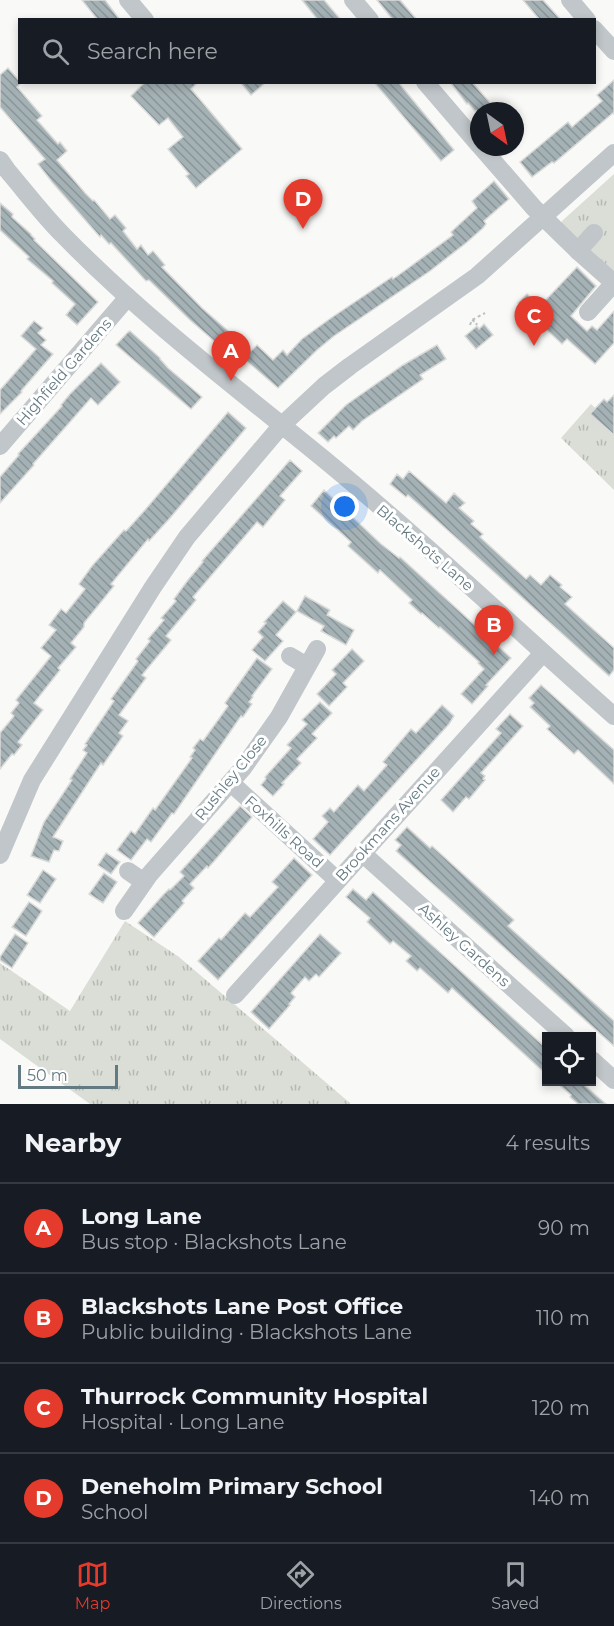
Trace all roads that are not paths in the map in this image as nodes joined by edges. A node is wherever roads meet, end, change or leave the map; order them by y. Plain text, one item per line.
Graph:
1 (128, 0) edge
2 (353, 0) edge
3 (570, 0) edge
4 (143, 18) edge
5 (368, 18) edge
6 (585, 18) edge
7 (596, 30) edge
8 (614, 51) edge
9 (427, 84) edge
10 (470, 134) edge
11 (614, 153) edge
12 (489, 156) edge
13 (2, 168) edge
14 (543, 217) junction
15 (594, 233) dead end
16 (578, 251) junction
17 (614, 283) edge
18 (129, 297) junction
19 (588, 312) dead end
20 (281, 426) junction
21 (0, 446) edge
22 (317, 649) dead end
23 (543, 653) junction
24 (290, 657) dead end
25 (307, 666) junction
26 (614, 716) edge
27 (231, 783) junction
28 (362, 853) junction
29 (0, 855) edge
30 (128, 871) dead end
31 (337, 880) junction
32 (144, 882) junction
33 (124, 911) dead end
34 (235, 995) dead end
35 (562, 1032) edge
36 (596, 1064) edge
37 (614, 1080) edge

1 - 4 street
2 - 5 street
3 - 6 street
7 - 8 street
9 - 10 street
11 - 14 street
12 - 14 street
13 - 18 street, Blackshots Lane
14 - 16 street
14 - 20 street
15 - 16 street
16 - 17 street
17 - 19 street
18 - 20 street, Blackshots Lane
18 - 21 street, Highfield Gardens
20 - 23 street, Blackshots Lane
20 - 29 street
22 - 25 street, Rushley Close
23 - 26 street, Blackshots Lane
23 - 28 street, Brookmans Avenue
24 - 25 street
25 - 27 street, Rushley Close
27 - 31 street, Foxhills Road
27 - 32 street, Rushley Close
28 - 31 street, Brookmans Avenue
28 - 35 street, Ashley Gardens
30 - 32 street
31 - 34 street, Brookmans Avenue
32 - 33 street, Rushley Close
36 - 37 street

